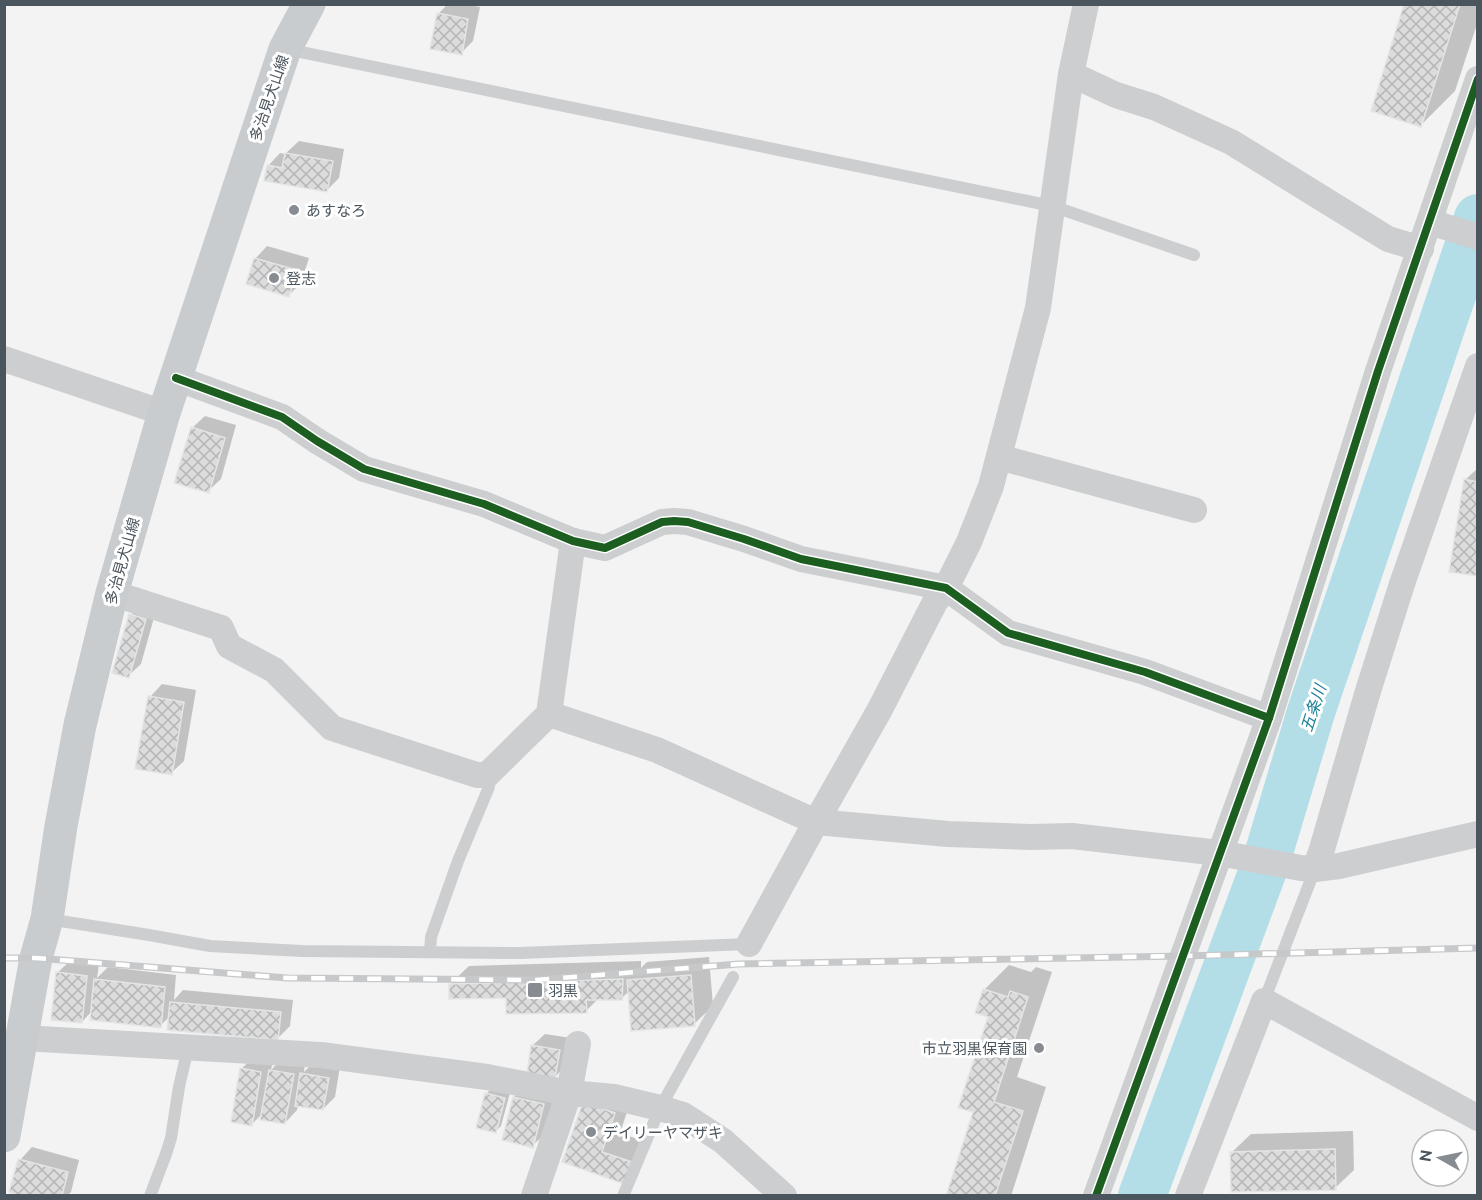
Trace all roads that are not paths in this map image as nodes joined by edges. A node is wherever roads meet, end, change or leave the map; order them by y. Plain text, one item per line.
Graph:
1 (309, 4) edge
2 (1086, 4) edge
3 (285, 49) junction
4 (1071, 74) junction
5 (1478, 79) edge
6 (1052, 206) junction
7 (1430, 222) junction
8 (1478, 237) edge
9 (1421, 249) junction
10 (1194, 255) dead end
11 (6, 364) edge
12 (1478, 366) edge
13 (176, 378) junction
14 (164, 413) junction
15 (999, 457) junction
16 (1194, 510) dead end
17 (573, 541) junction
18 (946, 588) junction
19 (112, 593) junction
20 (549, 714) junction
21 (1269, 718) junction
22 (487, 775) junction
23 (816, 822) junction
24 (1478, 834) edge
25 (1225, 854) junction
26 (1308, 868) junction
27 (47, 919) junction
28 (749, 944) joint
29 (430, 952) junction
30 (733, 977) dead end
31 (1264, 1001) junction
32 (22, 1038) junction
33 (578, 1044) dead end
34 (188, 1048) junction
35 (569, 1093) junction
36 (660, 1108) junction
37 (1478, 1118) edge
38 (4, 1136) edge
39 (150, 1196) edge
40 (534, 1196) edge
41 (623, 1196) edge
42 (784, 1196) edge
43 (1096, 1196) edge
44 (1188, 1196) edge

1 - 3 main road, 多治見犬山線
2 - 4 street
3 - 6 lane
3 - 13 main road, 多治見犬山線
4 - 6 street
4 - 9 street
5 - 7 street
6 - 10 lane
6 - 15 street
7 - 8 street
7 - 9 street
9 - 21 street
11 - 14 street
12 - 26 street
13 - 14 main road, 多治見犬山線
13 - 17 street
14 - 19 main road, 多治見犬山線
15 - 16 street
15 - 18 street
17 - 18 street
17 - 20 street
18 - 21 street
18 - 23 street
19 - 22 street
19 - 27 main road, 多治見犬山線
20 - 22 street
20 - 23 street
21 - 25 street
22 - 29 lane
23 - 25 street
23 - 28 street
24 - 26 street
25 - 26 street
25 - 43 street
26 - 31 lane
27 - 29 lane
27 - 32 main road, 多治見犬山線
28 - 29 lane
30 - 36 lane
31 - 37 street
31 - 44 street
32 - 34 street
32 - 38 main road, 多治見犬山線
33 - 35 street
34 - 35 street
34 - 39 lane
35 - 36 street
35 - 40 street
36 - 41 lane
36 - 42 street

